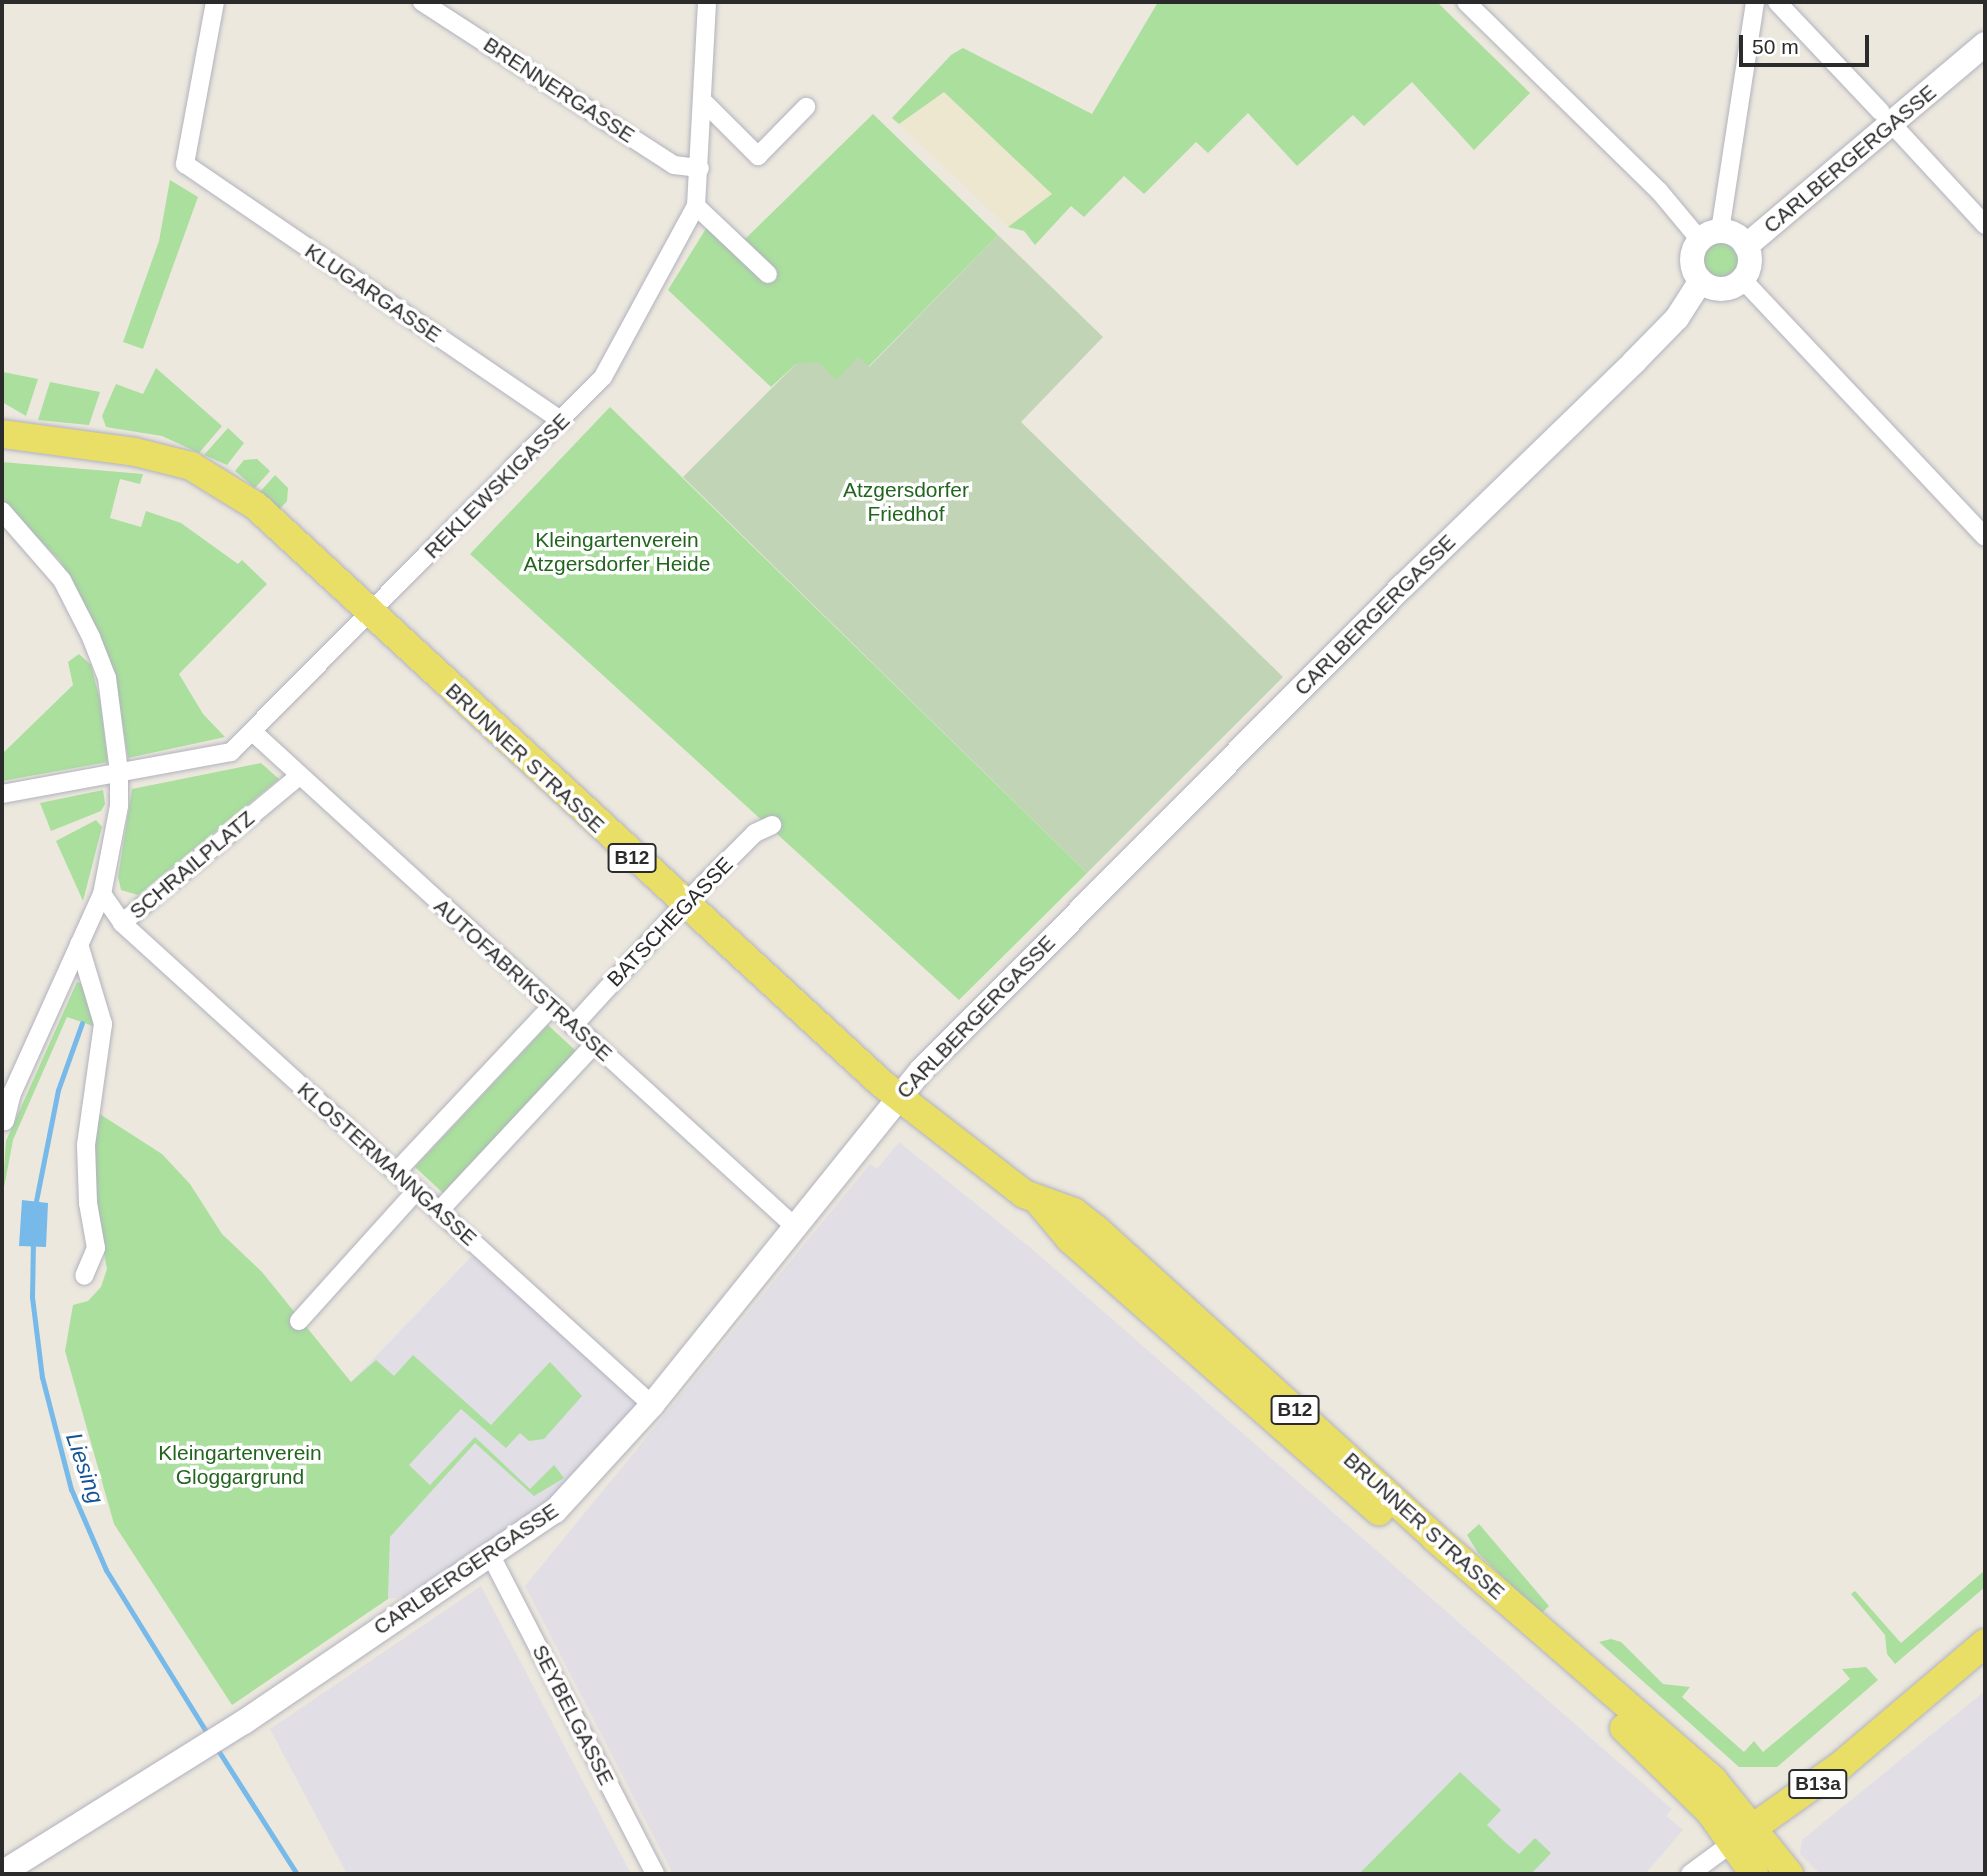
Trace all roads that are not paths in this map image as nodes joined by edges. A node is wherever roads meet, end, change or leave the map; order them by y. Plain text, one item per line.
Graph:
1 (215, 2) edge
2 (422, 2) edge
3 (707, 2) edge
4 (1466, 2) edge
5 (1755, 2) edge
6 (1777, 2) edge
7 (1985, 44) edge
8 (702, 102) junction
9 (806, 107) dead end
10 (1886, 118) junction
11 (700, 168) junction
12 (696, 206) junction
13 (1985, 225) edge
14 (1710, 235) junction
15 (1746, 246) junction
16 (768, 274) dead end
17 (1743, 280) junction
18 (1700, 282) junction
19 (562, 421) junction
20 (2, 434) edge
21 (2, 511) edge
22 (1985, 537) edge
23 (371, 614) junction
24 (254, 733) junction
25 (120, 772) junction
26 (299, 776) junction
27 (2, 794) edge
28 (772, 825) dead end
29 (102, 894) junction
30 (683, 905) junction
31 (122, 923) junction
32 (79, 944) junction
33 (551, 1007) junction
34 (573, 1026) junction
35 (594, 1045) junction
36 (898, 1096) junction
37 (5, 1121) dead end
38 (396, 1172) junction
39 (418, 1190) junction
40 (439, 1211) junction
41 (794, 1226) junction
42 (84, 1276) dead end
43 (299, 1321) dead end
44 (652, 1405) junction
45 (491, 1556) junction
46 (1985, 1643) edge
47 (1743, 1836) junction
48 (2, 1873) edge
49 (655, 1874) edge
50 (1690, 1874) edge
51 (1754, 1874) edge
52 (1789, 1874) edge

1 - 19 street, KLUGARGASSE
2 - 11 street, BRENNERGASSE
3 - 8 street, REKLEWSKIGASSE
4 - 14 street
5 - 14 street
6 - 10 street
7 - 10 street, CARLBERGERGASSE
8 - 9 street
8 - 11 street, REKLEWSKIGASSE
10 - 13 street
10 - 15 street, CARLBERGERGASSE
11 - 12 street, REKLEWSKIGASSE
12 - 16 street
12 - 19 street, REKLEWSKIGASSE
14 - 15 street
14 - 18 street
15 - 17 street
17 - 18 street
17 - 22 street
18 - 36 street, CARLBERGERGASSE
19 - 23 street, REKLEWSKIGASSE
20 - 23 main road, BRUNNER STRASSE / B12
21 - 25 street, SCHRAILPLATZ
23 - 24 street, REKLEWSKIGASSE
23 - 30 main road, BRUNNER STRASSE / B12
24 - 25 street
24 - 26 street, AUTOFABRIKSTRASSE
25 - 27 street
25 - 29 street, SCHRAILPLATZ
26 - 31 street, SCHRAILPLATZ
26 - 33 street, AUTOFABRIKSTRASSE
28 - 30 street, BATSCHEGASSE
29 - 31 street, SCHRAILPLATZ
29 - 32 street
30 - 34 street, BATSCHEGASSE
30 - 36 main road, BRUNNER STRASSE / B12
31 - 38 street, KLOSTERMANNGASSE
32 - 37 street
32 - 42 street
33 - 34 street, AUTOFABRIKSTRASSE
33 - 38 street
34 - 35 street, AUTOFABRIKSTRASSE
35 - 40 street
35 - 41 street, AUTOFABRIKSTRASSE
36 - 41 street, CARLBERGERGASSE
36 - 47 main road, BRUNNER STRASSE / B12
38 - 39 street, KLOSTERMANNGASSE
39 - 40 street, KLOSTERMANNGASSE
39 - 43 street
40 - 44 street, KLOSTERMANNGASSE
41 - 44 street, CARLBERGERGASSE
44 - 45 street, CARLBERGERGASSE
45 - 48 street, CARLBERGERGASSE
45 - 49 street, SEYBELGASSE
46 - 47 main road, B13a
47 - 50 street
47 - 51 main road, BRUNNER STRASSE / B12
47 - 52 main road, BRUNNER STRASSE / B12

